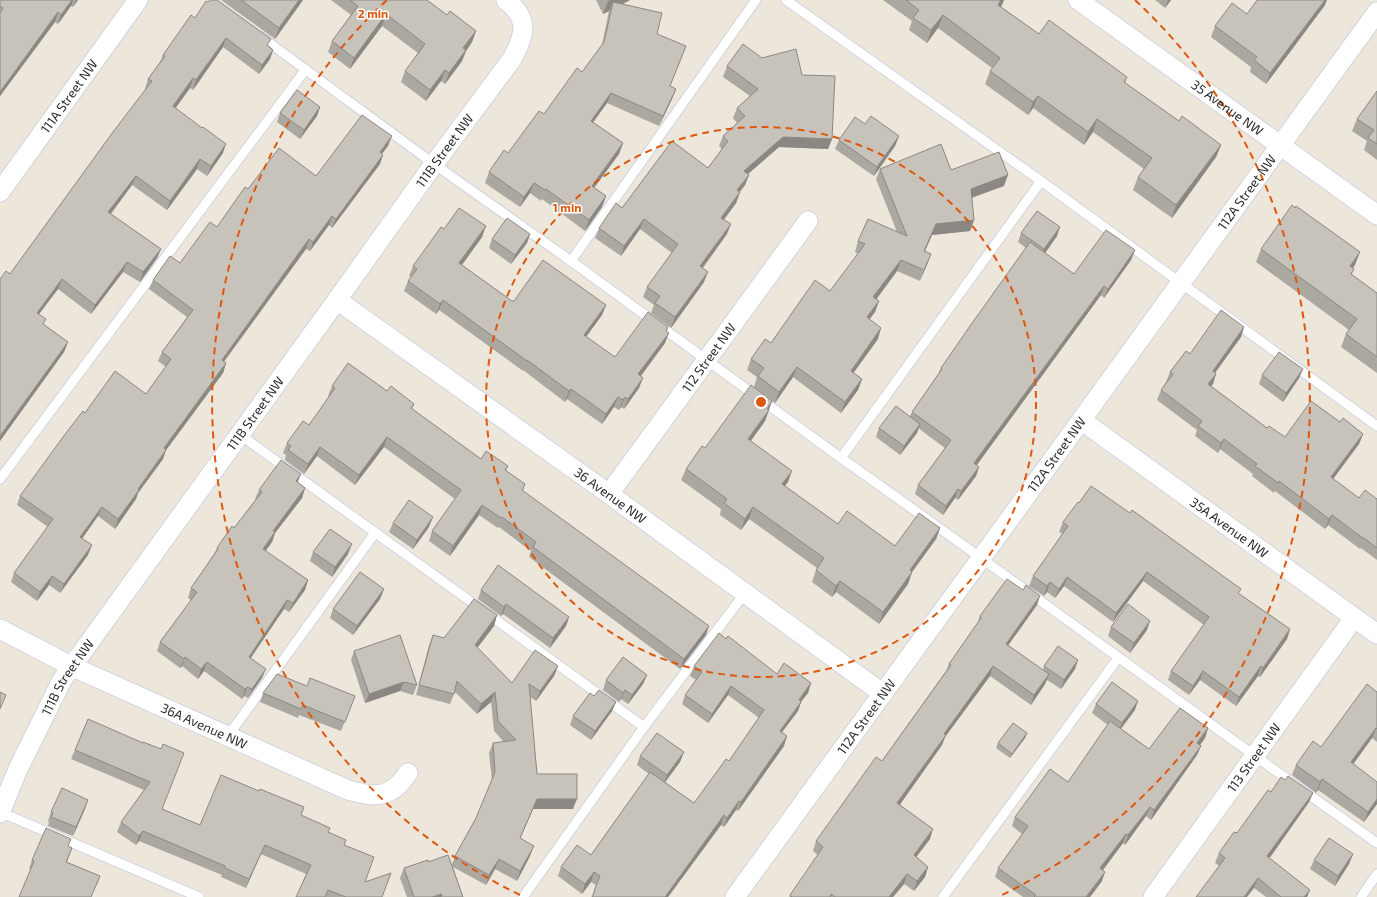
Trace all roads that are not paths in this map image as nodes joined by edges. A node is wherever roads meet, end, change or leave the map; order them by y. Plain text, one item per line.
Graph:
1 (138, 0) edge
2 (506, 0) edge
3 (756, 0) edge
4 (786, 0) edge
5 (1078, 0) edge
6 (1377, 12) edge
7 (255, 32) edge
8 (306, 69) junction
9 (1280, 145) junction
10 (434, 164) junction
11 (1041, 181) junction
12 (0, 192) edge
13 (1377, 215) edge
14 (808, 221) dead end
15 (571, 261) junction
16 (1180, 282) junction
17 (338, 300) junction
18 (707, 360) junction
19 (1081, 420) junction
20 (1377, 426) edge
21 (239, 434) junction
22 (841, 458) junction
23 (0, 479) edge
24 (609, 494) junction
25 (375, 533) junction
26 (982, 557) junction
27 (745, 593) junction
28 (1354, 618) junction
29 (0, 628) edge
30 (1377, 634) edge
31 (1118, 658) junction
32 (71, 666) junction
33 (882, 693) junction
34 (644, 727) junction
35 (228, 736) junction
36 (1255, 756) junction
37 (408, 773) dead end
38 (0, 812) edge
39 (1377, 843) edge
40 (1377, 874) edge
41 (199, 897) edge
42 (523, 897) edge
43 (735, 897) edge
44 (943, 897) edge
45 (1153, 897) edge
46 (1360, 897) edge

1 - 12 street, 111A Street NW
2 - 10 street, 111B Street NW
3 - 15 lane
4 - 11 lane
5 - 9 street, 35 Avenue NW
6 - 9 street, 112A Street NW
7 - 8 lane
8 - 10 lane
8 - 23 lane
9 - 13 street, 35 Avenue NW
9 - 16 street, 112A Street NW
10 - 15 lane
10 - 17 street, 111B Street NW
11 - 16 lane
11 - 22 lane
14 - 18 street, 112 Street NW
15 - 18 lane
16 - 19 street, 112A Street NW
16 - 20 lane
17 - 21 street, 111B Street NW
17 - 24 street, 36 Avenue NW
18 - 22 lane
18 - 24 street, 112 Street NW
19 - 26 street, 112A Street NW
19 - 28 street, 35A Avenue NW
21 - 25 lane
21 - 32 street, 111B Street NW
22 - 26 lane
24 - 27 street, 36 Avenue NW
25 - 34 lane
25 - 35 lane
26 - 31 lane
26 - 33 street, 112A Street NW
27 - 33 street, 36 Avenue NW
27 - 34 lane
28 - 30 street, 35A Avenue NW
28 - 36 street, 113 Street NW
29 - 32 street, 36A Avenue NW
31 - 36 lane
31 - 44 lane
32 - 35 street, 36A Avenue NW
32 - 38 street, 111B Street NW
33 - 43 street, 112A Street NW
34 - 42 lane
35 - 37 street, 36A Avenue NW
36 - 39 lane
36 - 45 street, 113 Street NW
38 - 41 lane
40 - 46 lane

